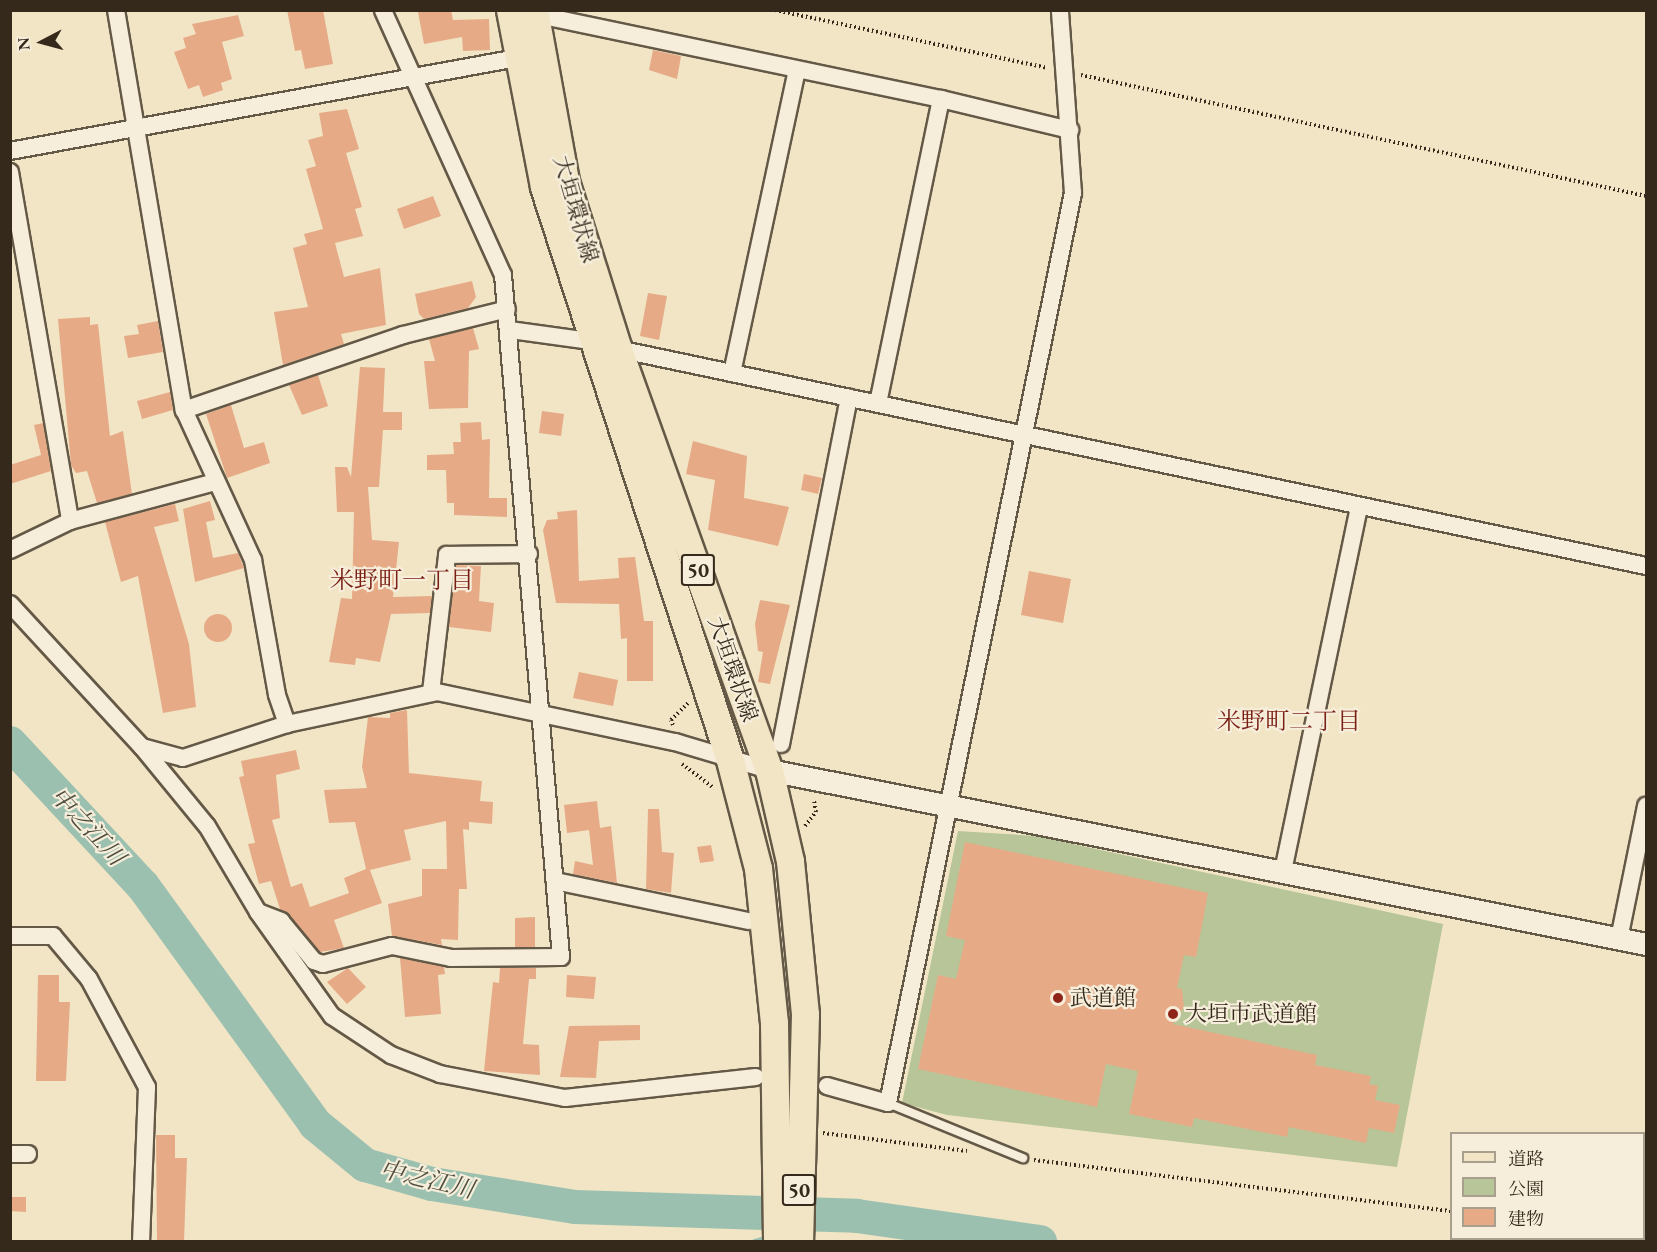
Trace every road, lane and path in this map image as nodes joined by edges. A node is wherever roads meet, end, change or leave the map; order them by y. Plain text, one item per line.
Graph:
1 (116, 10) edge
2 (383, 10) edge
3 (775, 10) edge
4 (1060, 10) edge
5 (526, 12) edge
6 (517, 58) junction
7 (797, 71) junction
8 (413, 77) junction
9 (1066, 78) junction
10 (941, 99) junction
11 (134, 127) junction
12 (1070, 127) junction
13 (10, 151) edge
14 (10, 172) edge
15 (1647, 196) edge
16 (507, 309) junction
17 (510, 330) junction
18 (590, 341) junction
19 (618, 349) junction
20 (732, 373) junction
21 (849, 398) junction
22 (878, 404) junction
23 (184, 410) junction
24 (1020, 436) junction
25 (216, 482) junction
26 (1359, 508) junction
27 (70, 521) junction
28 (10, 550) edge
29 (529, 554) junction
30 (1647, 566) edge
31 (10, 604) edge
32 (431, 692) junction
33 (694, 702) dead end
34 (543, 713) junction
35 (287, 724) junction
36 (673, 726) dead end
37 (781, 744) dead end
38 (142, 747) junction
39 (730, 760) junction
40 (769, 770) junction
41 (945, 802) junction
42 (1647, 806) edge
43 (1283, 871) junction
44 (555, 881) junction
45 (258, 912) junction
46 (749, 921) dead end
47 (10, 936) edge
48 (1619, 939) junction
49 (1647, 944) edge
50 (756, 1077) dead end
51 (827, 1086) dead end
52 (888, 1103) junction
53 (798, 1137) junction
54 (980, 1153) dead end
55 (10, 1154) edge
56 (28, 1154) dead end
57 (1023, 1158) joint
58 (1450, 1211) edge
59 (141, 1242) edge
60 (777, 1242) edge
61 (799, 1242) edge

1 - 11 street
2 - 8 street
3 - 9 path
4 - 9 street
5 - 6 main road, 大垣環状線 / 50
5 - 7 street
5 - 19 main road, 大垣環状線 / 50
6 - 8 street
6 - 18 main road, 大垣環状線 / 50
7 - 10 street
7 - 20 street
8 - 11 street
8 - 16 street
9 - 12 street
9 - 15 path
10 - 12 street
10 - 22 street
11 - 13 street
11 - 23 street
12 - 24 street
14 - 27 street
16 - 17 street
16 - 23 street
17 - 18 street
17 - 29 street
18 - 39 main road, 大垣環状線 / 50
19 - 20 street
19 - 40 main road, 大垣環状線 / 50
20 - 21 street
21 - 22 street
21 - 37 street
22 - 24 street
23 - 25 street
24 - 26 street
24 - 41 street
25 - 27 street
25 - 35 street
26 - 30 street
26 - 43 street
27 - 28 street
29 - 32 street
29 - 34 street
31 - 38 street
32 - 34 street
32 - 35 street
33 - 36 path
34 - 39 street
34 - 44 street
35 - 38 street
38 - 45 street
39 - 40 street
39 - 53 main road, 大垣環状線 / 50
40 - 41 street
40 - 53 main road, 大垣環状線 / 50
41 - 43 street
41 - 52 street
42 - 48 street
43 - 48 street
44 - 45 street
44 - 46 street
45 - 50 street
47 - 59 street
48 - 49 street
51 - 52 street
52 - 57 lane
53 - 54 path
53 - 60 main road, 大垣環状線 / 50
53 - 61 main road, 大垣環状線 / 50
55 - 56 street
57 - 58 path

